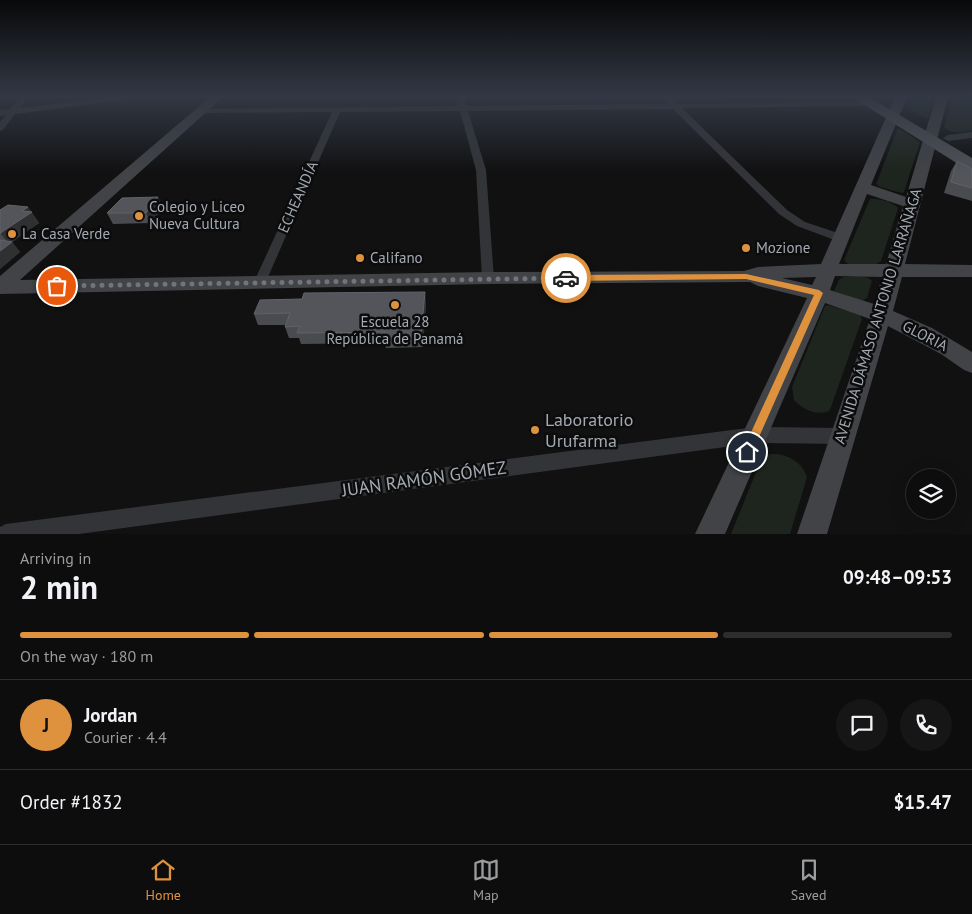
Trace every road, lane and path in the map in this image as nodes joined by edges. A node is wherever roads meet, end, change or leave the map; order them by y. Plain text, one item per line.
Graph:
1 (189, 122) edge
2 (333, 122) edge
3 (467, 122) edge
4 (691, 122) edge
5 (891, 122) edge
6 (917, 122) edge
7 (939, 122) edge
8 (972, 135) edge
9 (937, 136) junction
10 (972, 151) edge
11 (972, 165) edge
12 (863, 188) junction
13 (912, 204) junction
14 (840, 238) junction
15 (828, 270) junction
16 (893, 271) junction
17 (972, 271) edge
18 (746, 276) junction
19 (488, 278) junction
20 (259, 284) junction
21 (0, 287) edge
22 (819, 293) junction
23 (881, 316) junction
24 (972, 364) edge
25 (755, 435) junction
26 (843, 436) junction
27 (6, 534) edge
28 (710, 534) edge
29 (812, 534) edge

1 - 21 street
2 - 20 street, ECHEANDÍA
3 - 19 street
4 - 14 street
5 - 12 street
6 - 9 main road
7 - 9 street, AVENIDA DÁMASO ANTONIO LARRAÑAGA
8 - 9 street
9 - 10 main road
9 - 11 main road
9 - 13 street, AVENIDA DÁMASO ANTONIO LARRAÑAGA
12 - 13 street
12 - 14 street
13 - 16 street, AVENIDA DÁMASO ANTONIO LARRAÑAGA
14 - 15 street
15 - 16 street
15 - 18 street
15 - 22 street
16 - 17 street
16 - 23 street, AVENIDA DÁMASO ANTONIO LARRAÑAGA
18 - 19 street
18 - 22 street, GLORIA
19 - 20 street
20 - 21 street
22 - 23 street, GLORIA
22 - 25 street
23 - 24 street, GLORIA
23 - 26 street, AVENIDA DÁMASO ANTONIO LARRAÑAGA
25 - 26 street, JUAN RAMÓN GÓMEZ
25 - 27 street, JUAN RAMÓN GÓMEZ
25 - 28 street
26 - 29 street, AVENIDA DÁMASO ANTONIO LARRAÑAGA

